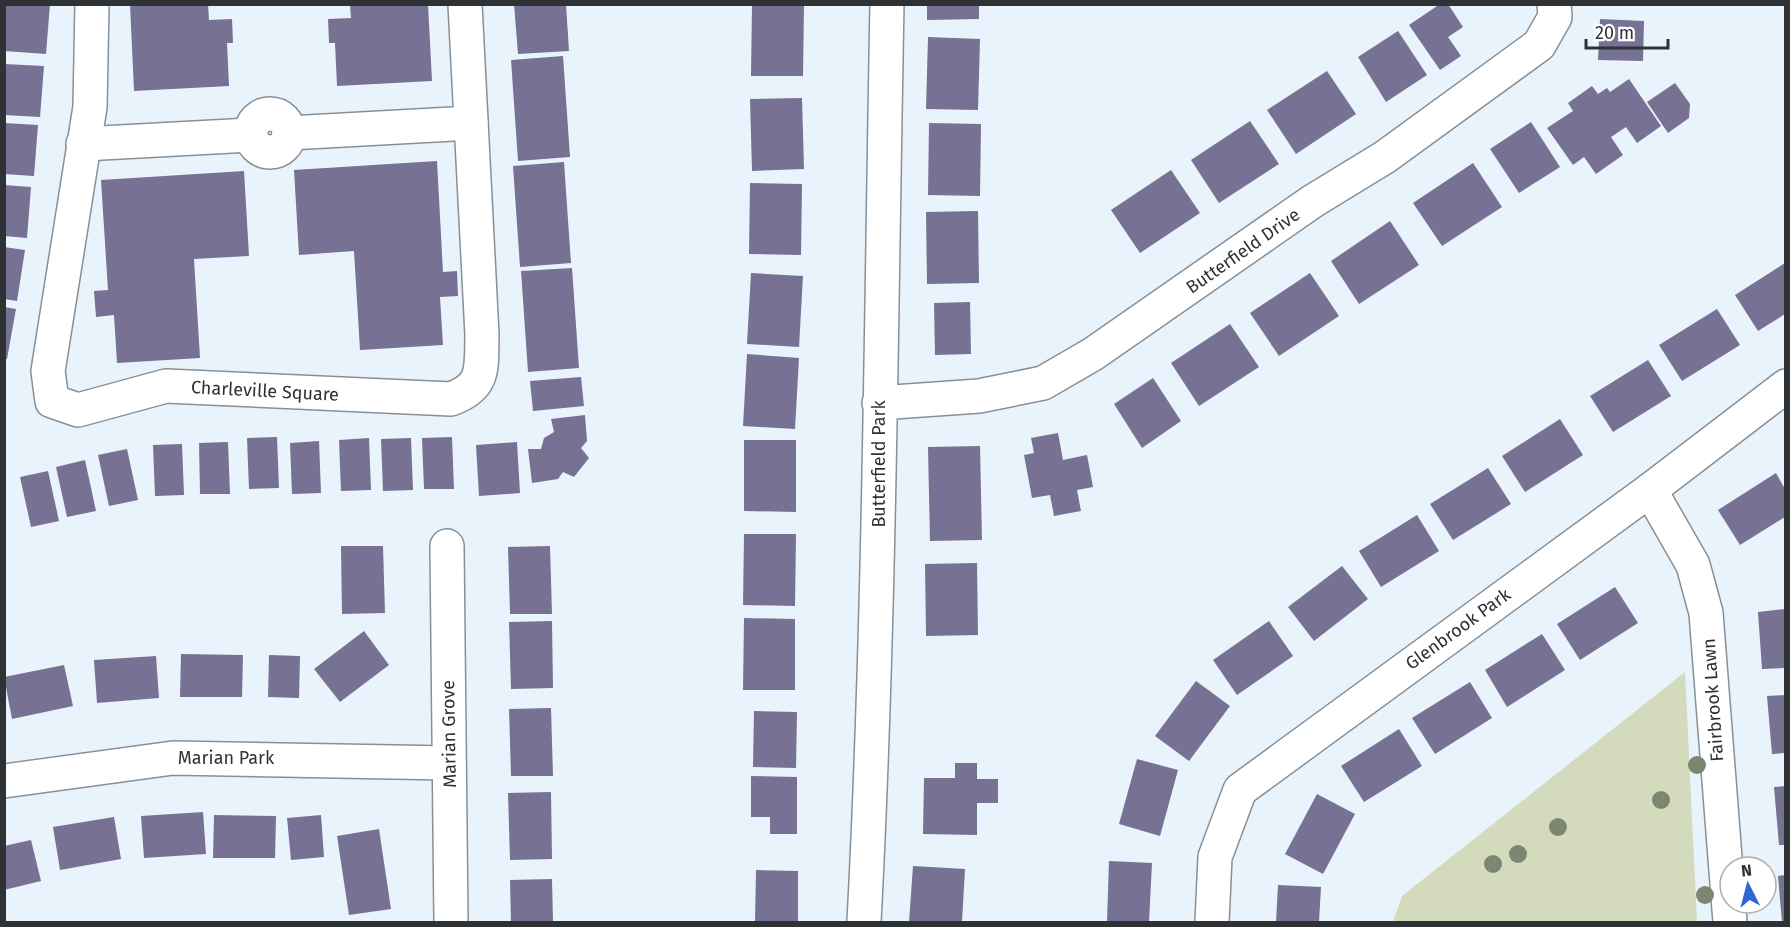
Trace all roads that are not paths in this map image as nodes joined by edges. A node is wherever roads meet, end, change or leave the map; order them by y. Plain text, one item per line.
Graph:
1 (92, 4) edge
2 (465, 4) edge
3 (887, 4) edge
4 (1554, 4) edge
5 (471, 123) junction
6 (83, 144) junction
7 (1785, 386) edge
8 (879, 403) junction
9 (1650, 489) junction
10 (447, 546) dead end
11 (450, 763) junction
12 (4, 782) edge
13 (451, 922) edge
14 (864, 922) edge
15 (1212, 922) edge
16 (1730, 922) edge

1 - 6 street, Charleville Square
2 - 5 street, Charleville Square
3 - 8 street, Butterfield Park
4 - 8 street, Butterfield Drive
5 - 6 street
5 - 6 street, Charleville Square
7 - 9 street, Glenbrook Park
8 - 14 street, Butterfield Park
9 - 15 street, Glenbrook Park
9 - 16 street, Fairbrook Lawn
10 - 11 street, Marian Grove
11 - 12 street, Marian Park
11 - 13 street, Marian Grove

